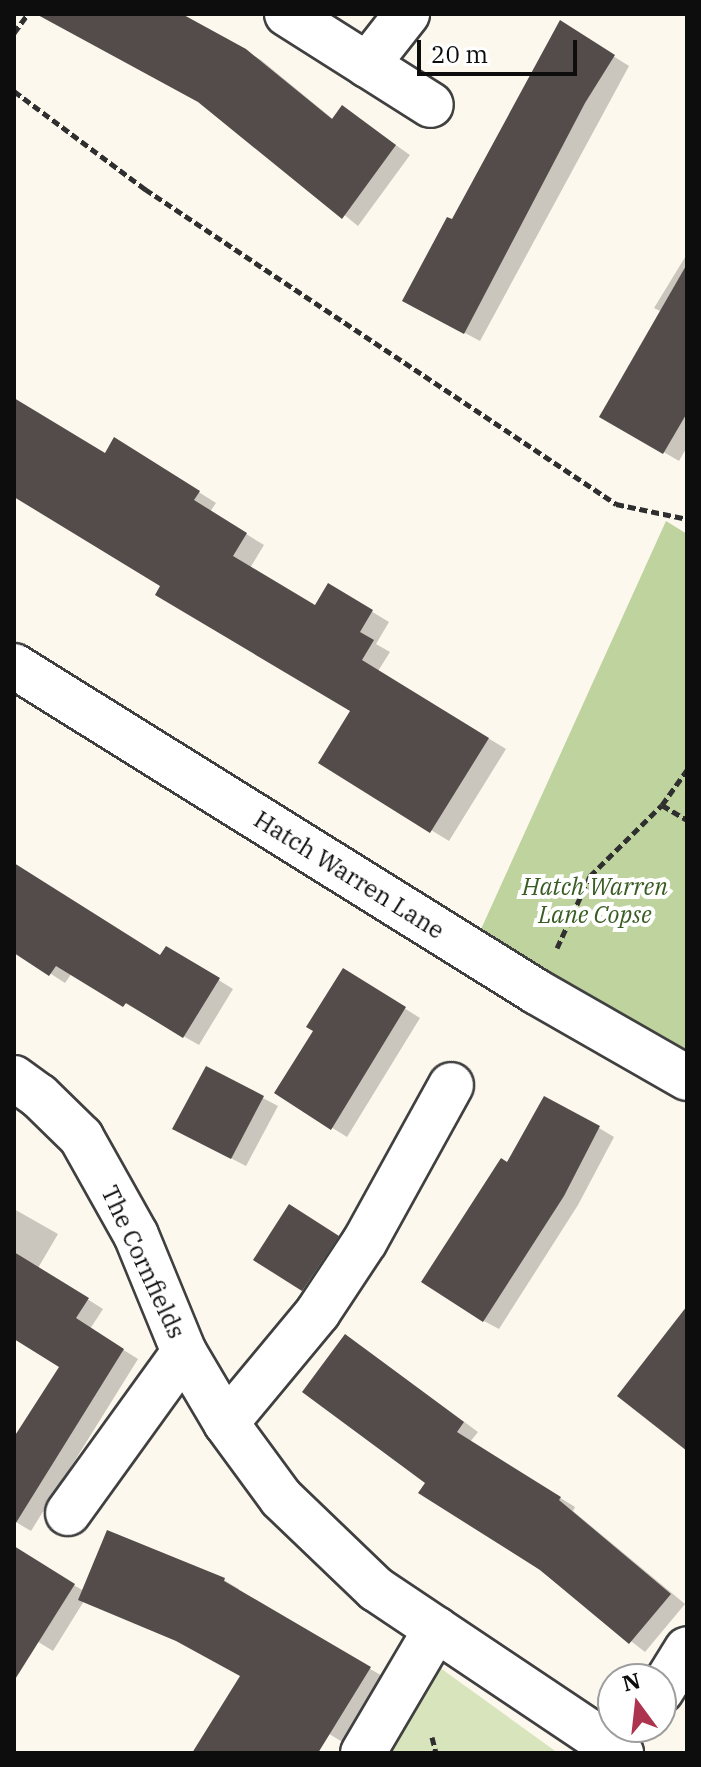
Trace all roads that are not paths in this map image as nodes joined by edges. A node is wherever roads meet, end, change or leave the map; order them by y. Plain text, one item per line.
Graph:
1 (287, 14) edge
2 (407, 14) edge
3 (367, 65) junction
4 (431, 105) dead end
5 (14, 666) edge
6 (14, 1078) edge
7 (687, 1078) edge
8 (451, 1085) dead end
9 (184, 1352) junction
10 (226, 1423) junction
11 (68, 1513) dead end
12 (436, 1629) junction
13 (363, 1753) edge
14 (622, 1753) edge

1 - 3 street
2 - 3 street
3 - 4 street
5 - 7 street, Hatch Warren Lane
6 - 9 street, The Cornfields
8 - 10 street
9 - 10 street, The Cornfields
9 - 11 street
10 - 12 street, The Cornfields
12 - 13 street
12 - 14 street, The Cornfields

